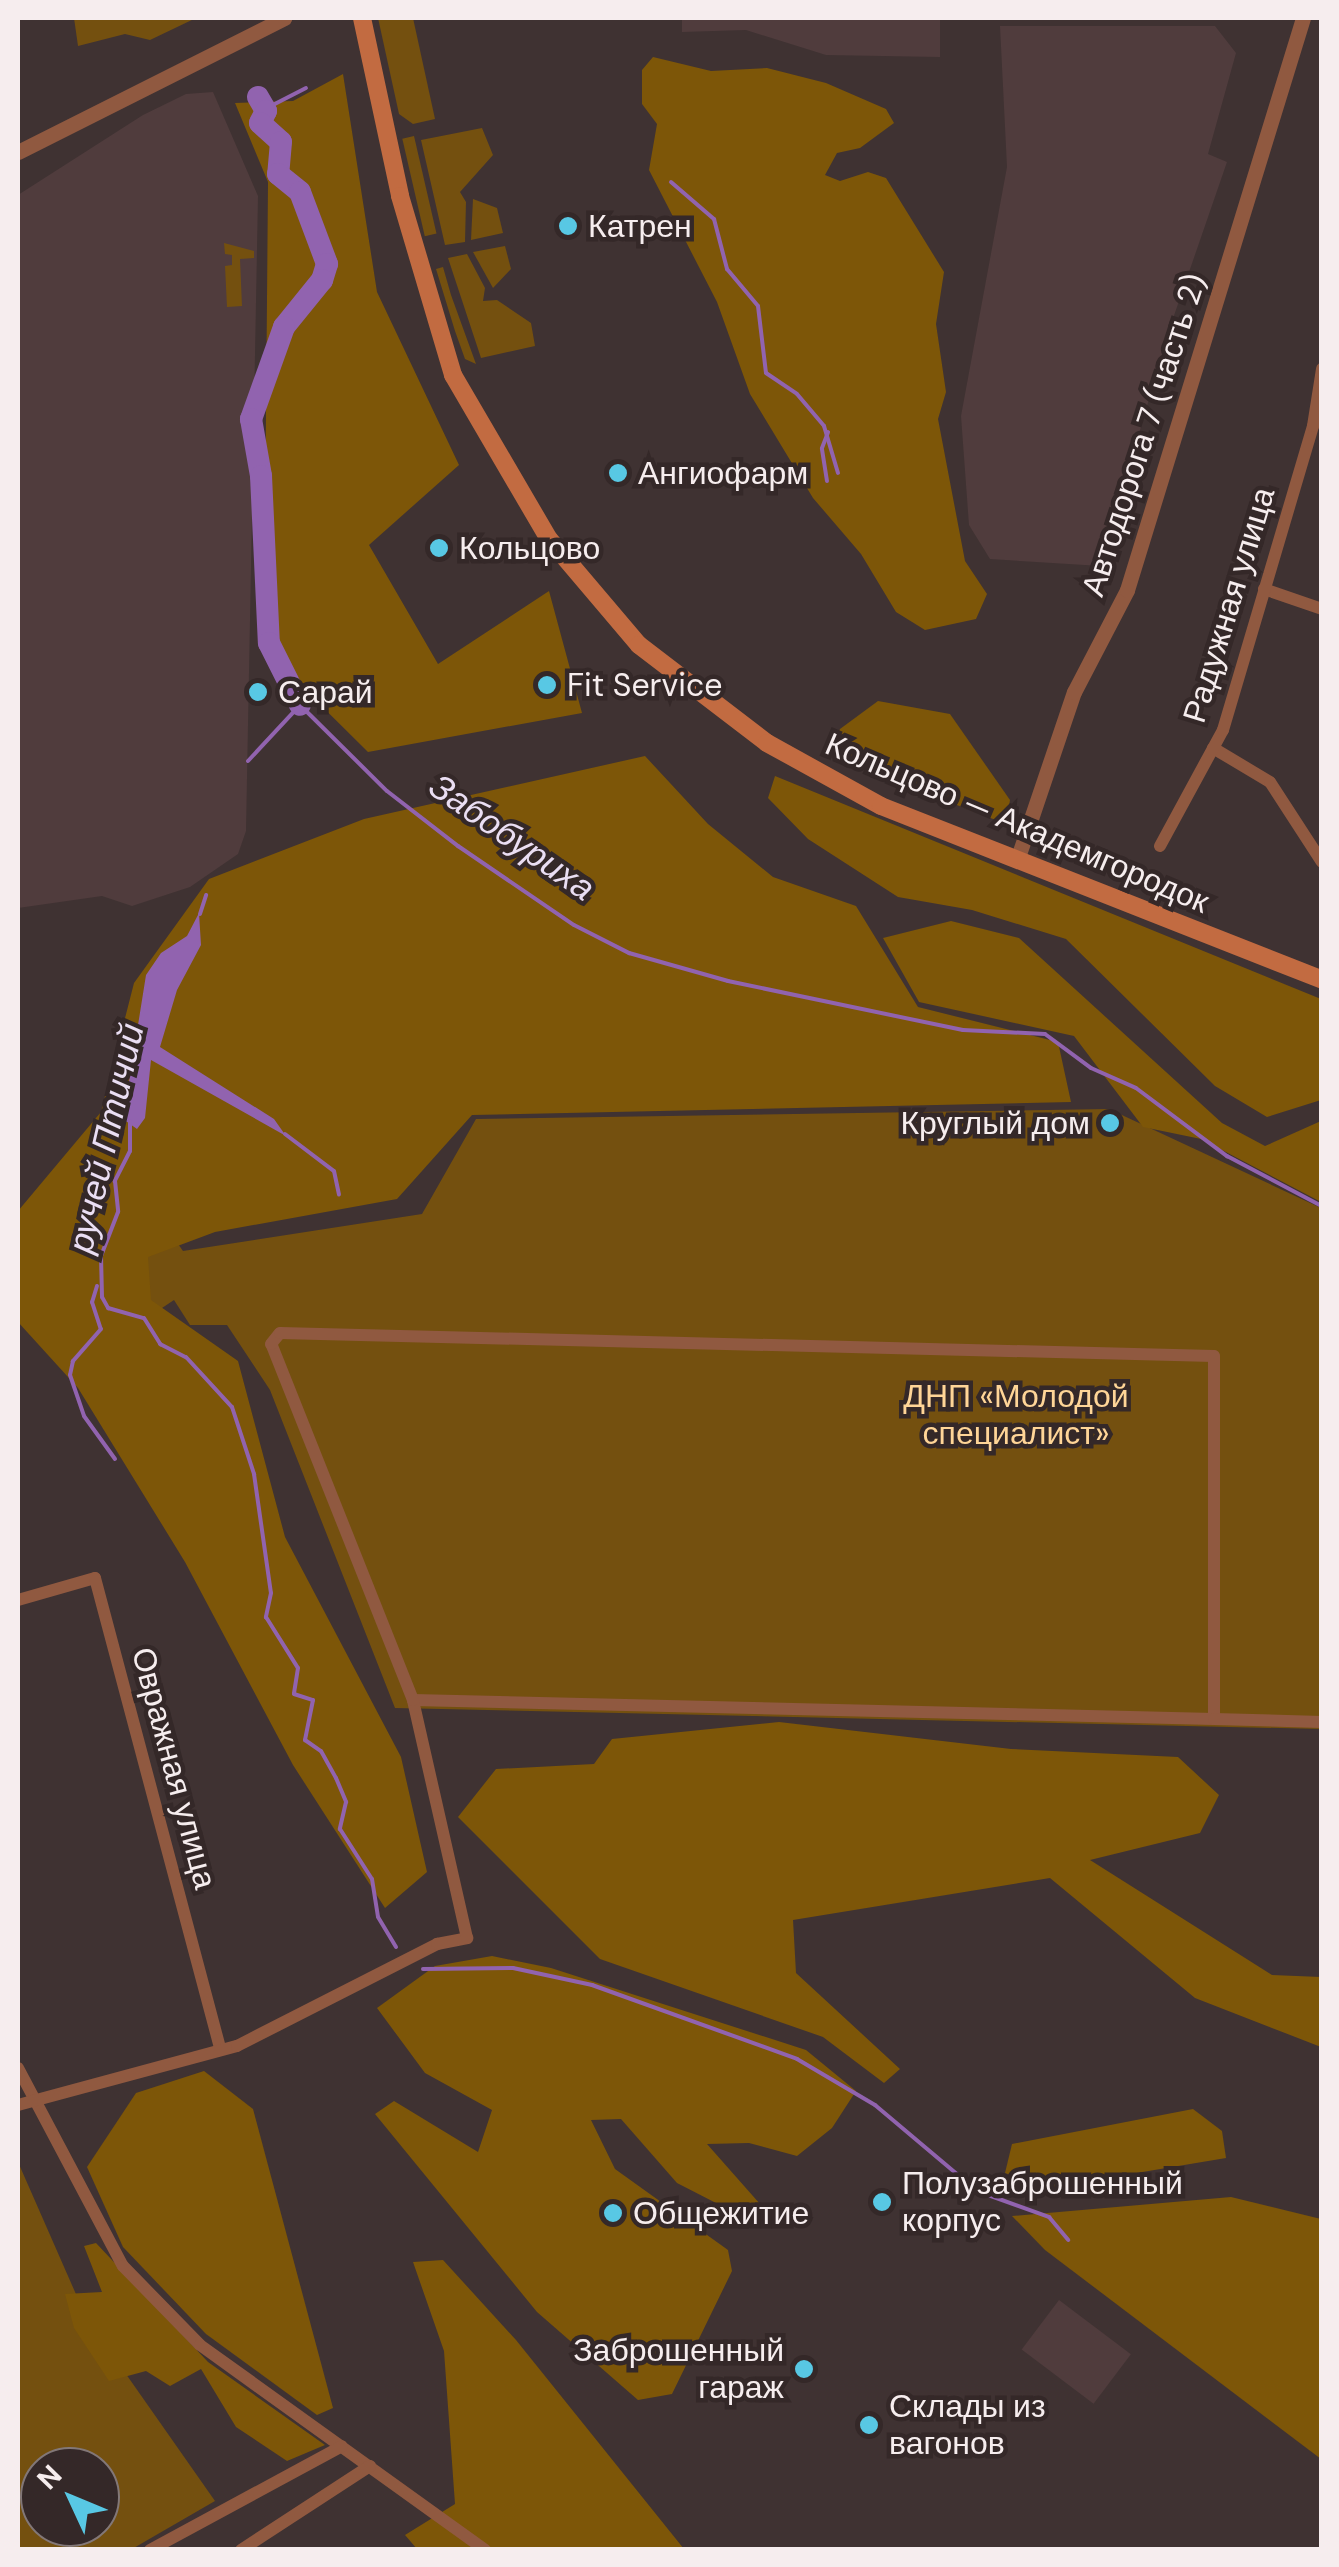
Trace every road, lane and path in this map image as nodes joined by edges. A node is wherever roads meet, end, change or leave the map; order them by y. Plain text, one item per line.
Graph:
1 (284, 18) edge
2 (362, 18) edge
3 (1303, 18) edge
4 (18, 152) edge
5 (1322, 370) edge
6 (1317, 427) edge
7 (1264, 589) junction
8 (1322, 609) edge
9 (1213, 748) junction
10 (1160, 846) dead end
11 (1017, 860) junction
12 (1322, 862) edge
13 (1322, 980) edge
14 (18, 1600) edge
15 (413, 1700) junction
16 (1214, 1718) junction
17 (1322, 1722) edge
18 (220, 2050) junction
19 (18, 2068) edge
20 (24, 2103) edge
21 (342, 2446) junction
22 (370, 2466) junction
23 (150, 2550) edge
24 (241, 2550) edge
25 (484, 2550) edge

1 - 4 street
2 - 11 main road, Кольцово — Академгородок
3 - 11 street, Автодорога 7 (часть 2)
5 - 6 street, Радужная улица
6 - 7 street, Радужная улица
7 - 8 street
7 - 9 street, Радужная улица
9 - 10 street, Радужная улица
9 - 12 street
11 - 13 main road, Кольцово — Академгородок
14 - 18 street, Овражная улица
15 - 16 street
15 - 16 street
15 - 18 street
16 - 17 street
18 - 20 street
19 - 20 street
20 - 21 street
21 - 22 street
21 - 23 street
22 - 24 street
22 - 25 street

